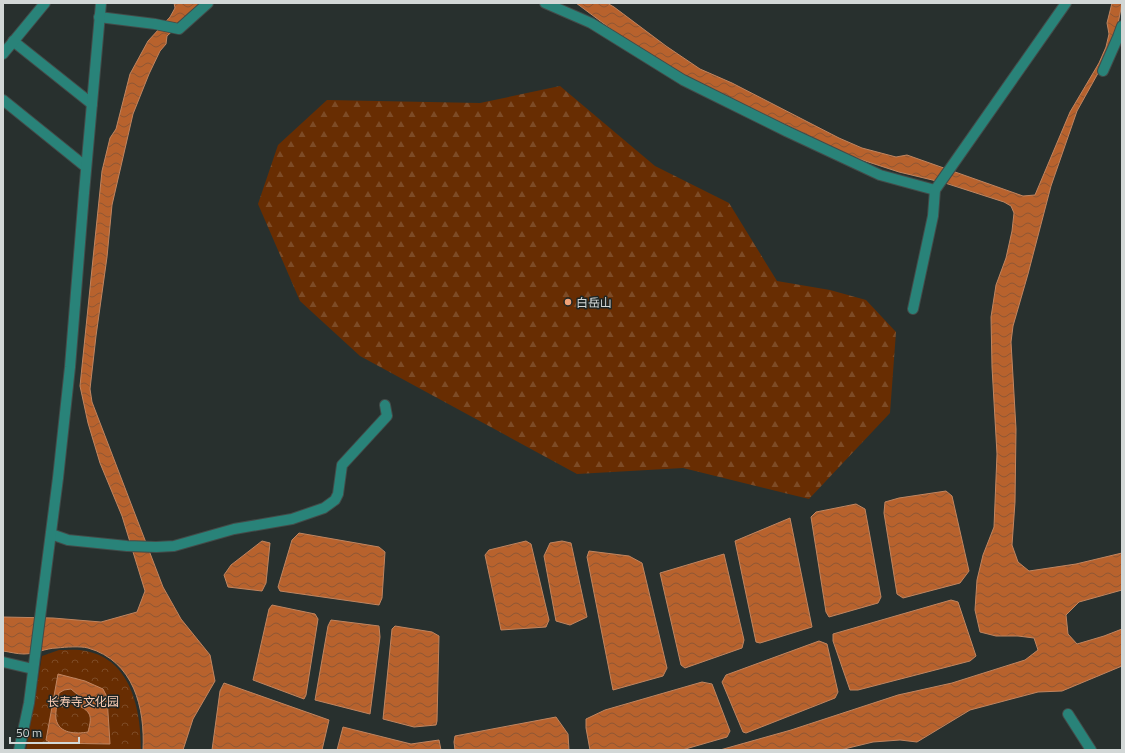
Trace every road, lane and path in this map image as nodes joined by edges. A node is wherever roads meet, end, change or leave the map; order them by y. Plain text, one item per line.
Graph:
1 (45, 3) edge
2 (101, 3) edge
3 (208, 3) edge
4 (544, 3) edge
5 (1066, 3) edge
6 (99, 17) junction
7 (1122, 26) edge
8 (13, 41) junction
9 (3, 54) edge
10 (1103, 71) dead end
11 (3, 100) edge
12 (92, 104) junction
13 (86, 167) junction
14 (938, 187) junction
15 (913, 308) dead end
16 (385, 405) dead end
17 (51, 534) junction
18 (3, 662) edge
19 (33, 669) junction
20 (1068, 714) dead end
21 (19, 750) edge
22 (1092, 750) edge

1 - 8 street
2 - 6 street
3 - 6 street
4 - 14 street
5 - 14 street
6 - 12 street
7 - 10 street
8 - 9 street
8 - 12 street
11 - 13 street
12 - 13 street
13 - 17 street
14 - 15 street
16 - 17 street
17 - 19 street
18 - 19 street
19 - 21 street
20 - 22 street

